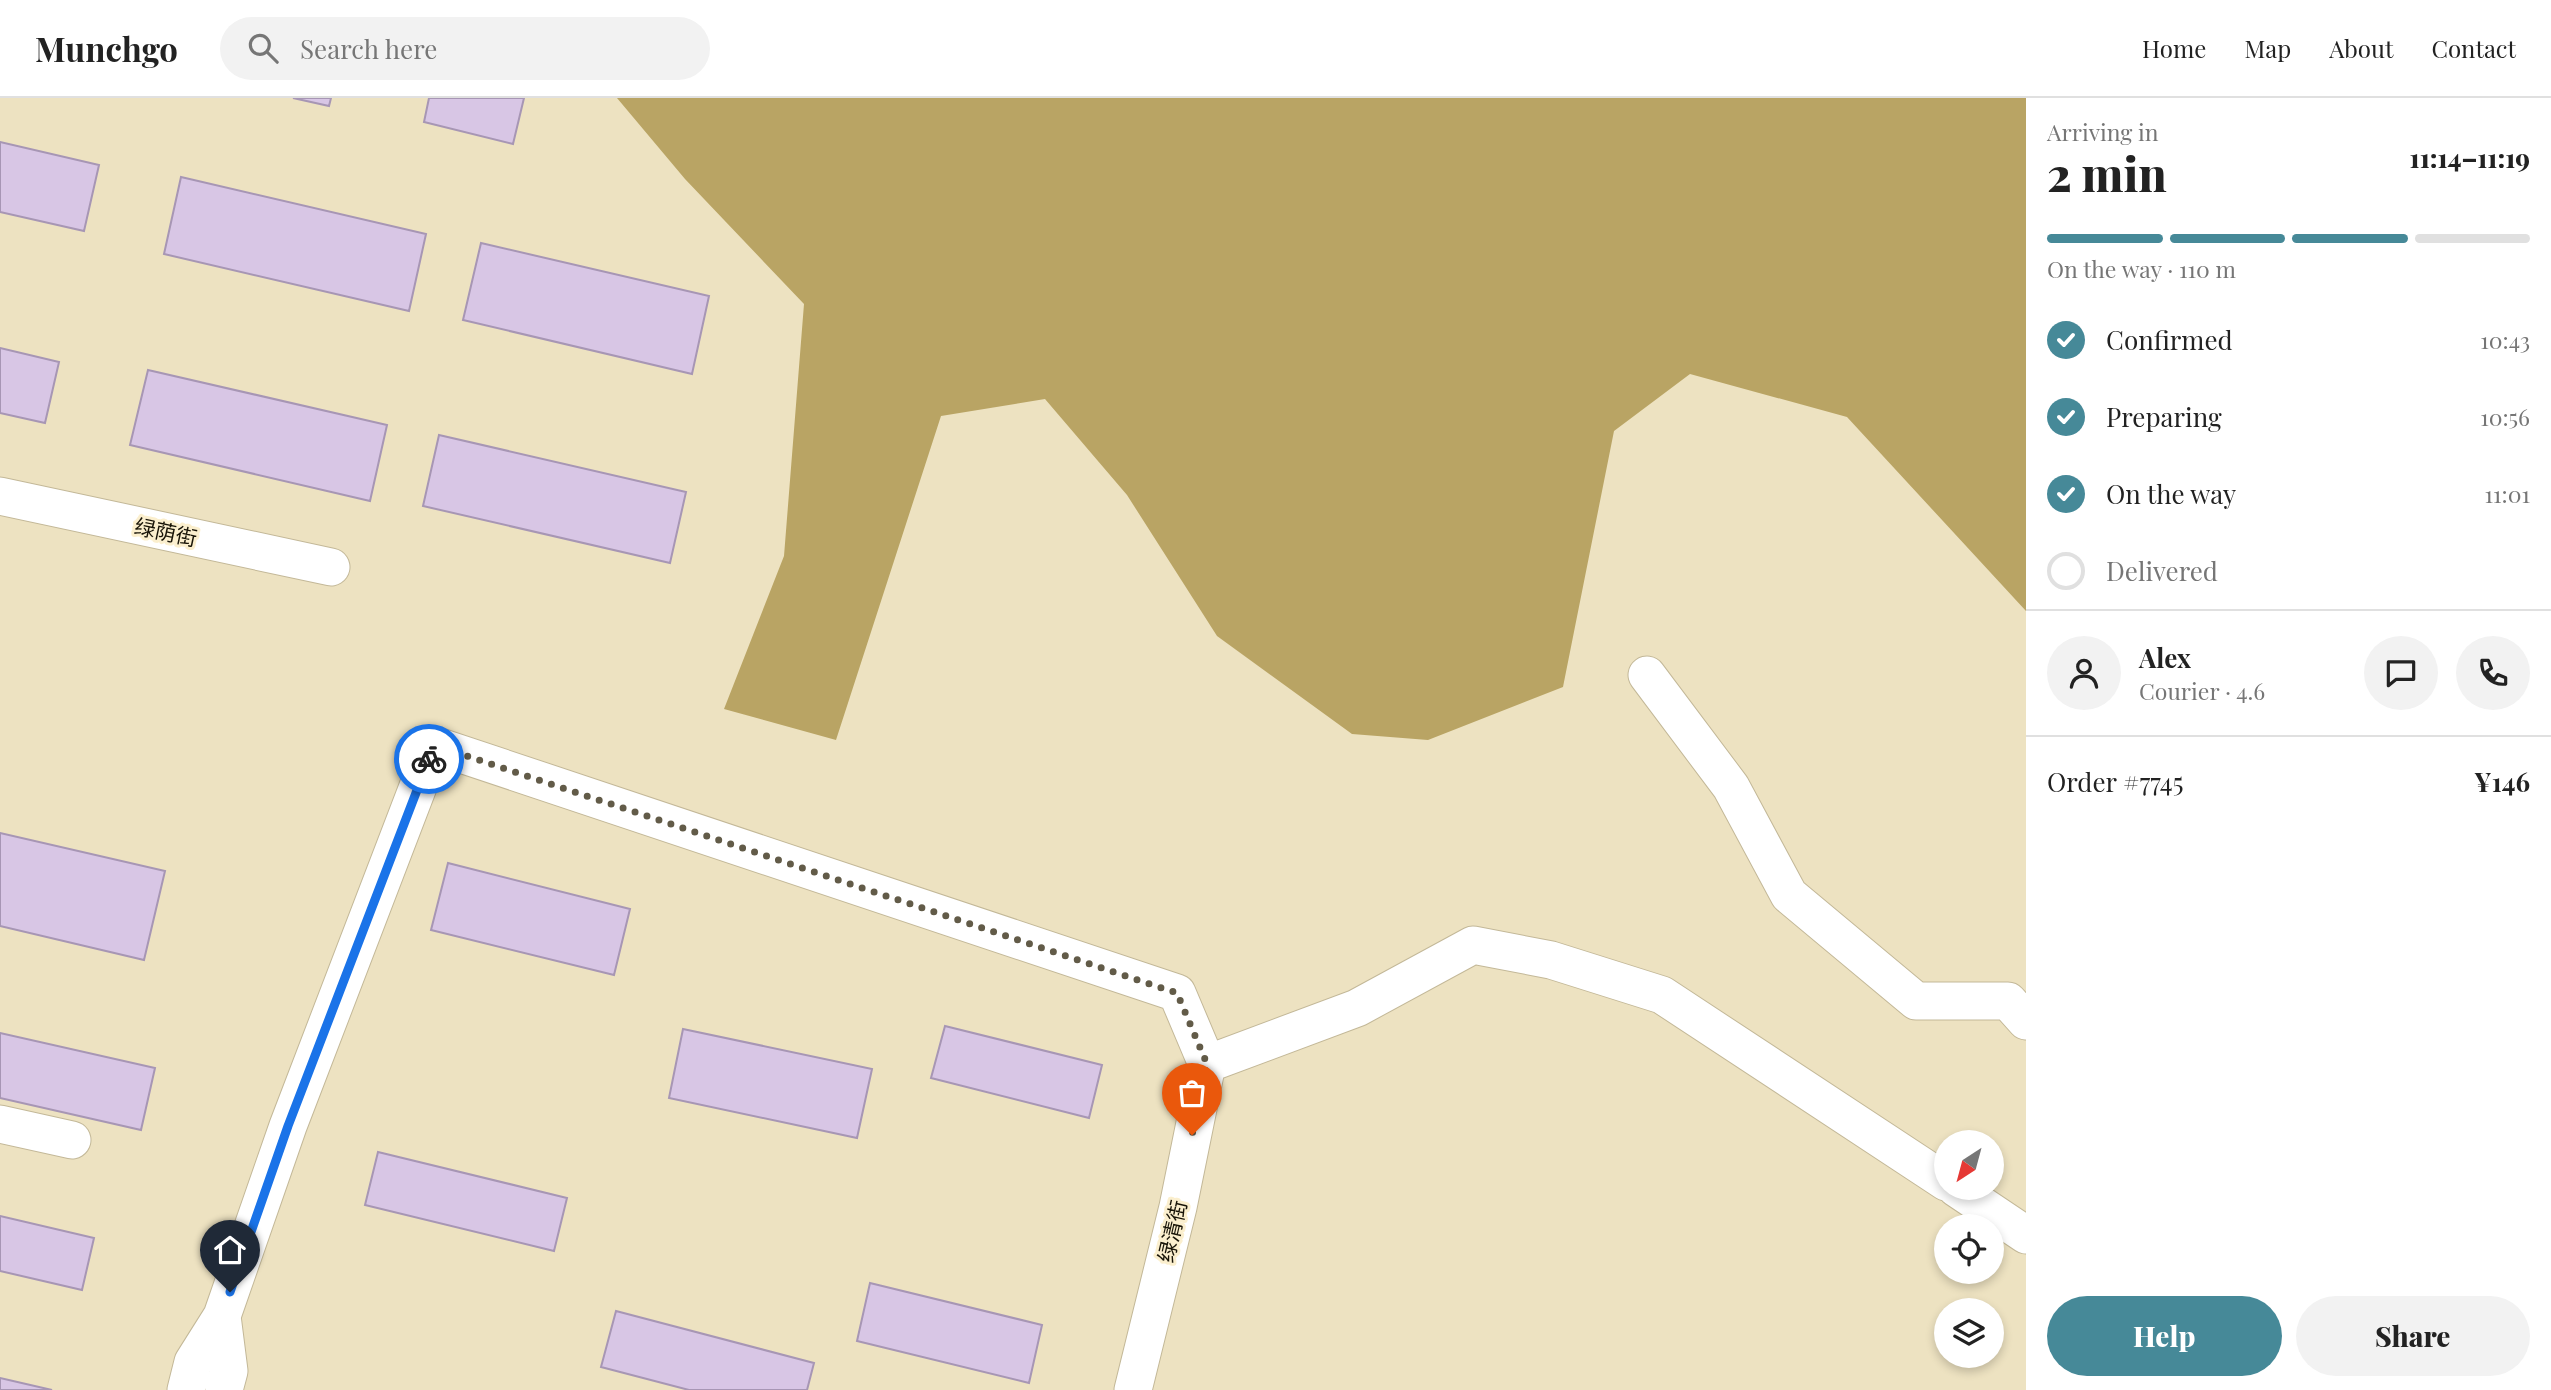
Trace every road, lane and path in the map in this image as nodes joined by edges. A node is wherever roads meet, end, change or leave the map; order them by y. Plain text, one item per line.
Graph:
1 (0, 496) edge
2 (331, 567) dead end
3 (1647, 675) dead end
4 (2026, 1021) edge
5 (1207, 1064) junction
6 (0, 1124) edge
7 (72, 1140) dead end
8 (1934, 1174) edge
9 (1974, 1200) edge
10 (2026, 1235) edge
11 (222, 1316) junction
12 (186, 1390) edge
13 (224, 1390) edge
14 (1133, 1390) edge

1 - 2 street, 绿荫街
3 - 4 street
5 - 8 street
5 - 11 street
5 - 14 street, 绿清街
6 - 7 street
9 - 10 street
11 - 12 street
11 - 13 street

